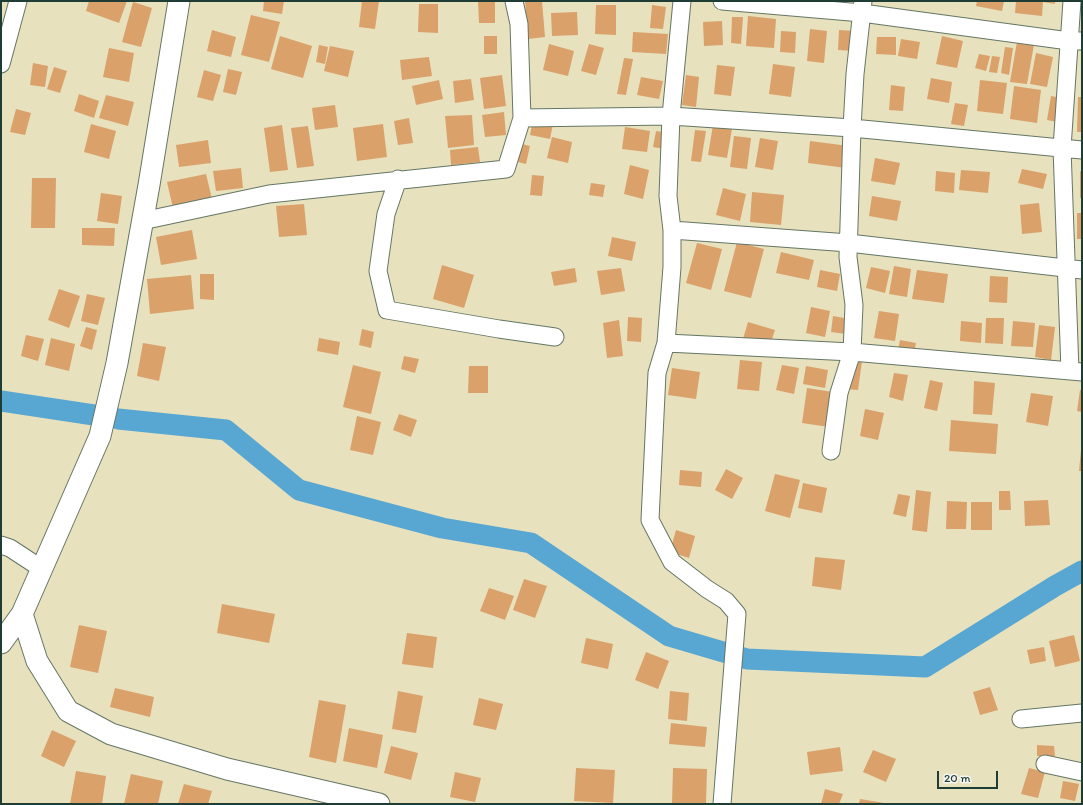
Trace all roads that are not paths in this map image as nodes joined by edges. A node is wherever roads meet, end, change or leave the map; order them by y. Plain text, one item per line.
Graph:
1 (18, 1) edge
2 (179, 1) edge
3 (514, 1) edge
4 (682, 1) edge
5 (722, 1) edge
6 (1072, 1) edge
7 (863, 7) edge
8 (1076, 41) edge
9 (1, 64) edge
10 (672, 116) junction
11 (522, 118) junction
12 (852, 128) junction
13 (1062, 148) junction
14 (1082, 150) edge
15 (398, 179) junction
16 (142, 221) junction
17 (672, 230) junction
18 (849, 243) junction
19 (1074, 270) edge
20 (555, 336) dead end
21 (666, 343) junction
22 (852, 352) junction
23 (1076, 372) edge
24 (831, 451) dead end
25 (1, 545) edge
26 (42, 569) junction
27 (22, 614) junction
28 (1, 642) edge
29 (1082, 713) edge
30 (1022, 719) dead end
31 (1045, 764) dead end
32 (1082, 772) edge
33 (379, 804) edge
34 (722, 804) edge

1 - 9 street
2 - 16 street
3 - 11 street
4 - 10 street
5 - 7 street
6 - 8 street
7 - 8 street
7 - 12 street
8 - 13 street
10 - 11 street
10 - 12 street
10 - 17 street
11 - 15 street
12 - 13 street
12 - 18 street
13 - 14 street
13 - 19 street
15 - 16 street
15 - 20 street
16 - 26 street
17 - 18 street
17 - 21 street
18 - 19 street
18 - 22 street
19 - 23 street
21 - 22 street
21 - 34 street
22 - 23 street
22 - 24 street
25 - 26 street
26 - 27 street
27 - 28 street
27 - 33 street
29 - 30 street
31 - 32 street

